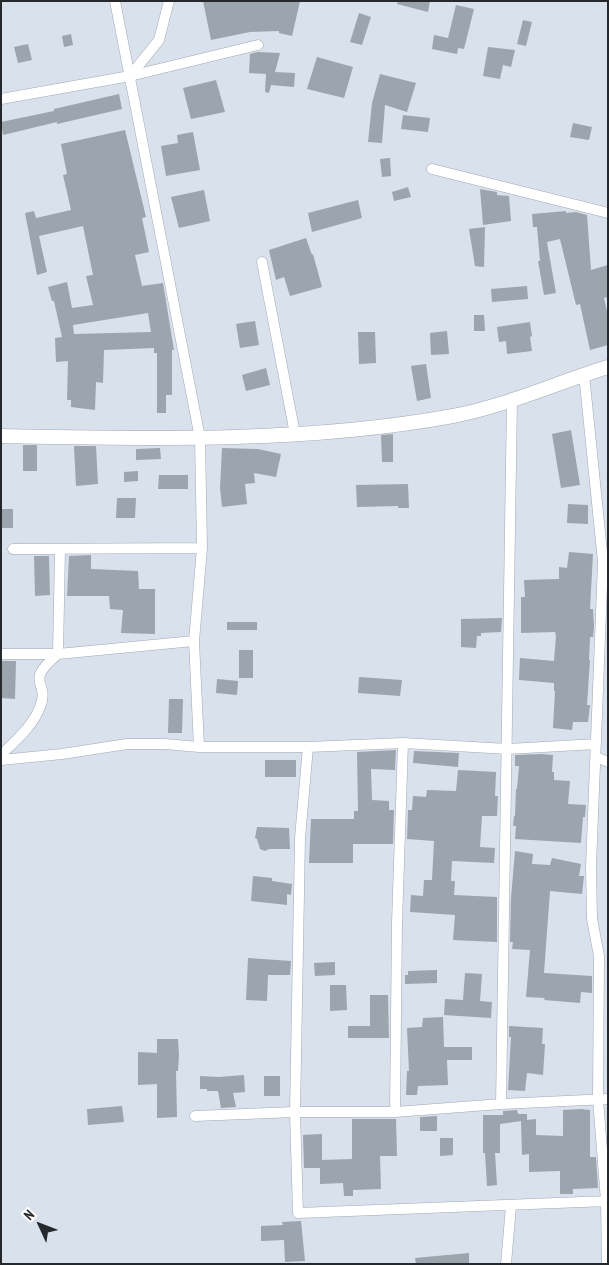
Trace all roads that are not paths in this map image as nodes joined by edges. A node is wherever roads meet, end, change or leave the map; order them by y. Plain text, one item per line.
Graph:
1 (115, 1) edge
2 (169, 1) edge
3 (258, 45) dead end
4 (130, 76) junction
5 (1, 99) edge
6 (432, 170) dead end
7 (608, 213) edge
8 (262, 262) dead end
9 (608, 367) edge
10 (584, 374) junction
11 (512, 400) junction
12 (295, 434) junction
13 (1, 436) edge
14 (200, 438) junction
15 (14, 548) dead end
16 (202, 548) junction
17 (60, 549) junction
18 (194, 641) junction
19 (1, 654) edge
20 (58, 654) junction
21 (404, 743) junction
22 (596, 744) junction
23 (199, 747) junction
24 (308, 747) junction
25 (508, 749) junction
26 (1, 755) edge
27 (596, 757) junction
28 (1, 760) edge
29 (608, 762) edge
30 (605, 956) edge
31 (603, 1099) edge
32 (501, 1104) junction
33 (295, 1112) junction
34 (395, 1112) junction
35 (196, 1116) dead end
36 (607, 1201) edge
37 (511, 1206) junction
38 (506, 1264) edge
39 (607, 1264) edge

1 - 4 street
2 - 4 street
3 - 4 street
4 - 5 street
4 - 14 street
6 - 7 street
8 - 12 street
9 - 10 street
10 - 11 street
10 - 22 street
11 - 12 street
11 - 25 street
12 - 14 street
13 - 14 street
14 - 16 street
15 - 17 street
16 - 17 street
16 - 18 street
17 - 20 street
18 - 20 street
18 - 23 street
19 - 20 street
20 - 26 street
21 - 24 street
21 - 25 street
21 - 34 street
22 - 25 street
22 - 27 street
23 - 24 street
23 - 28 street
24 - 33 street
25 - 32 street
27 - 29 street
27 - 30 street
30 - 31 street
31 - 32 street
31 - 36 street
32 - 34 street
33 - 34 street
33 - 35 street
33 - 37 street
36 - 37 street
36 - 39 street
37 - 38 street

